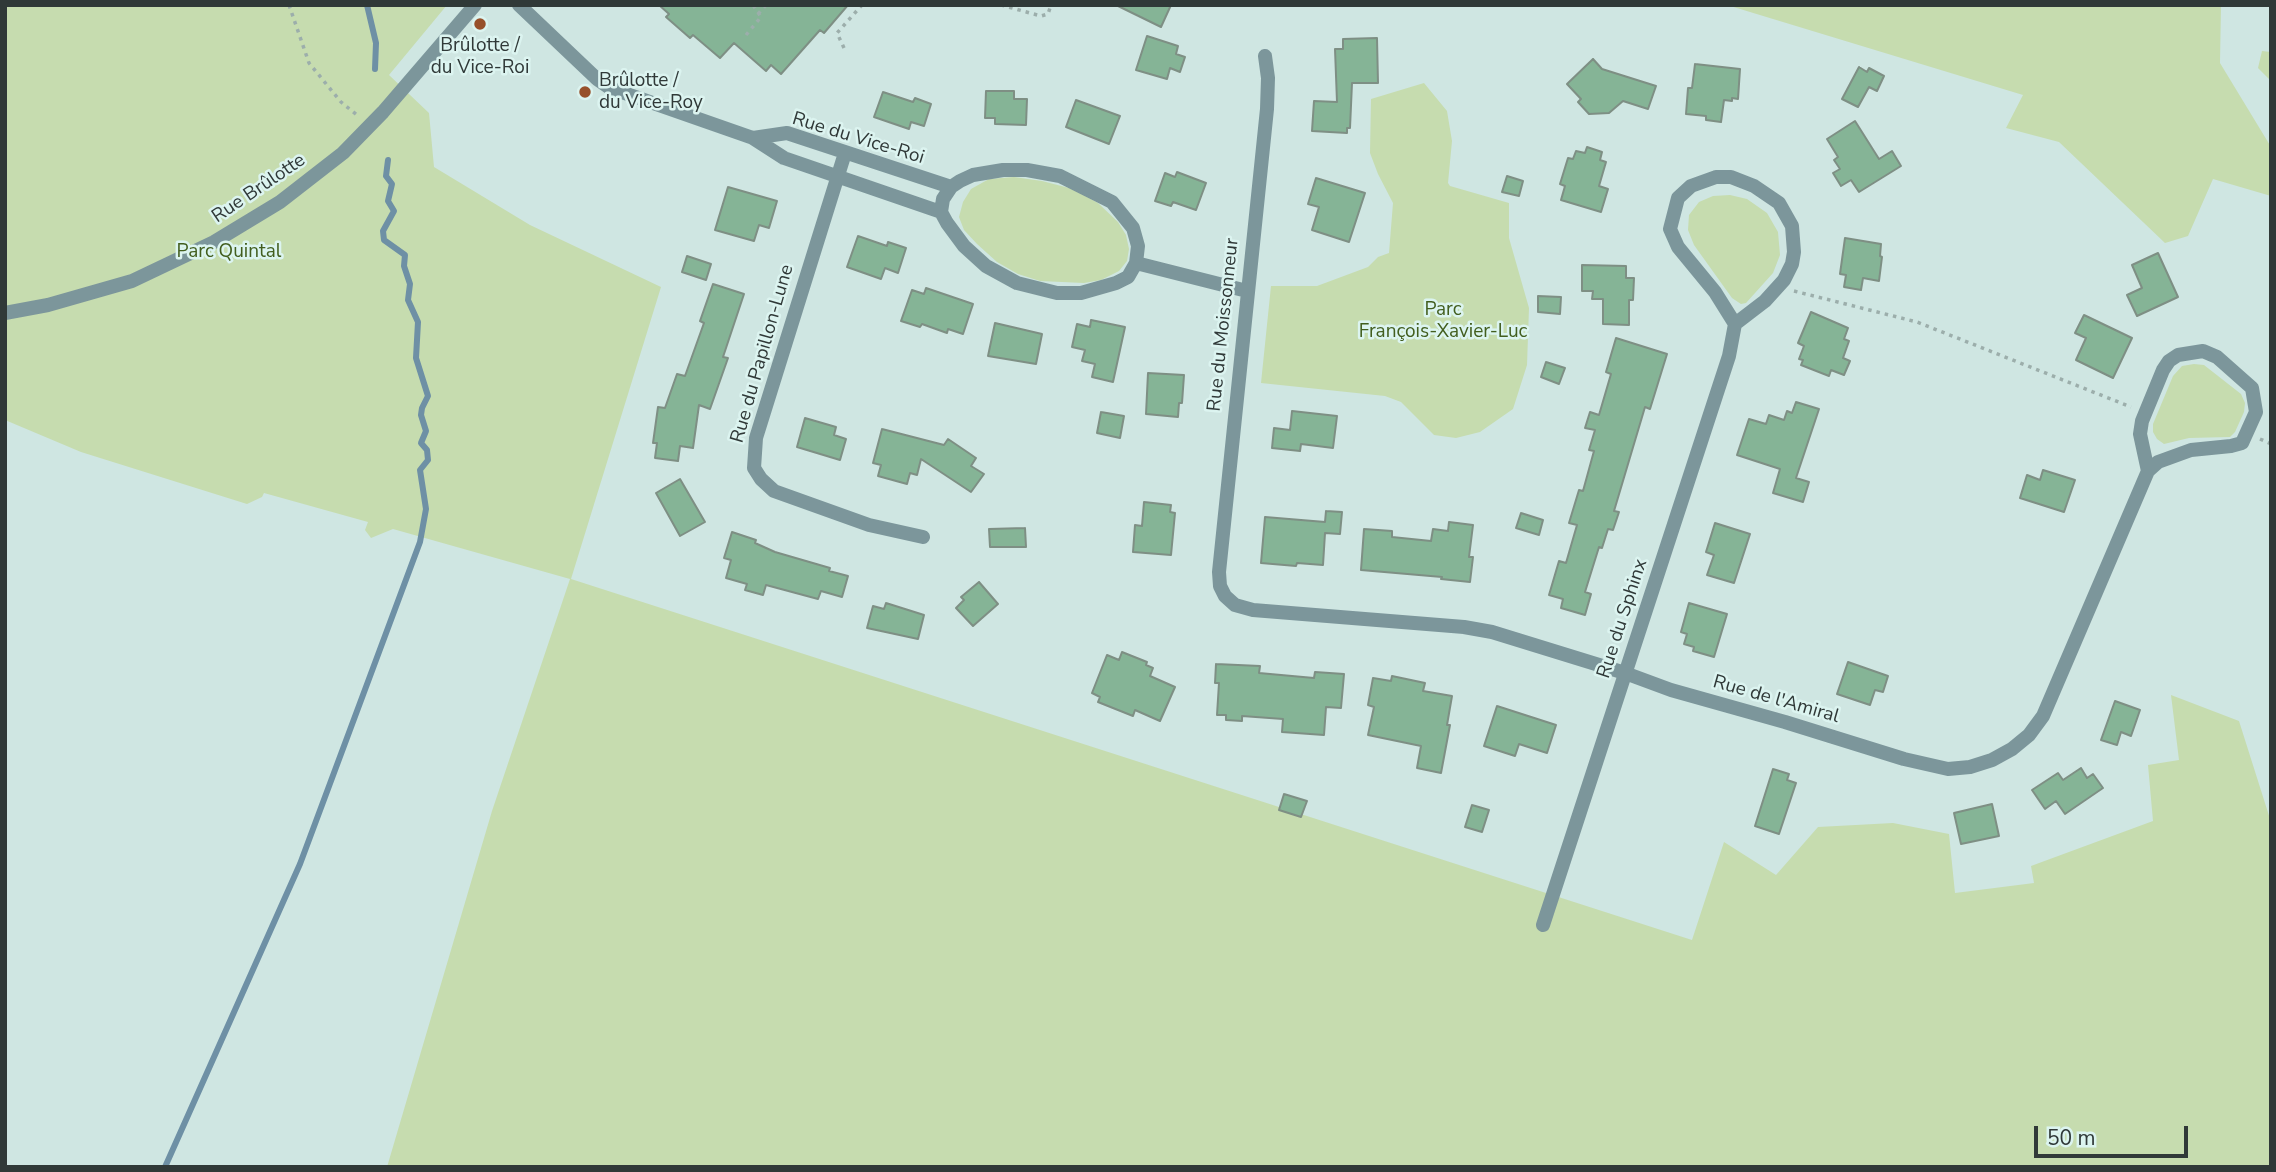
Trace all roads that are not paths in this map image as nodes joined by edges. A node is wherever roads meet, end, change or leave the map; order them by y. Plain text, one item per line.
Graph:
1 (475, 5) edge
2 (519, 5) edge
3 (1265, 56) dead end
4 (753, 138) junction
5 (845, 153) junction
6 (837, 176) junction
7 (951, 187) junction
8 (941, 212) junction
9 (1136, 263) junction
10 (1247, 291) junction
11 (5, 313) edge
12 (1735, 324) junction
13 (2148, 471) junction
14 (923, 537) dead end
15 (1225, 596) joint
16 (1625, 673) junction
17 (1544, 925) dead end

1 - 11 street, Rue Brûlotte
2 - 4 street, Rue du Vice-Roi
3 - 10 street, Rue du Moissonneur
4 - 5 street, Rue du Vice-Roi
4 - 6 street, Rue du Vice-Roi
5 - 6 street, Rue du Papillon-Lune
5 - 7 street, Rue du Vice-Roi
6 - 8 street, Rue du Vice-Roi
6 - 14 street, Rue du Papillon-Lune
7 - 8 street
7 - 9 street
8 - 9 street
9 - 10 street
10 - 15 street, Rue du Moissonneur
12 - 12 street
12 - 16 street, Rue du Sphinx
13 - 13 street
13 - 16 street, Rue de l'Amiral
15 - 16 street, Rue de l'Amiral
16 - 17 street, Rue du Sphinx

